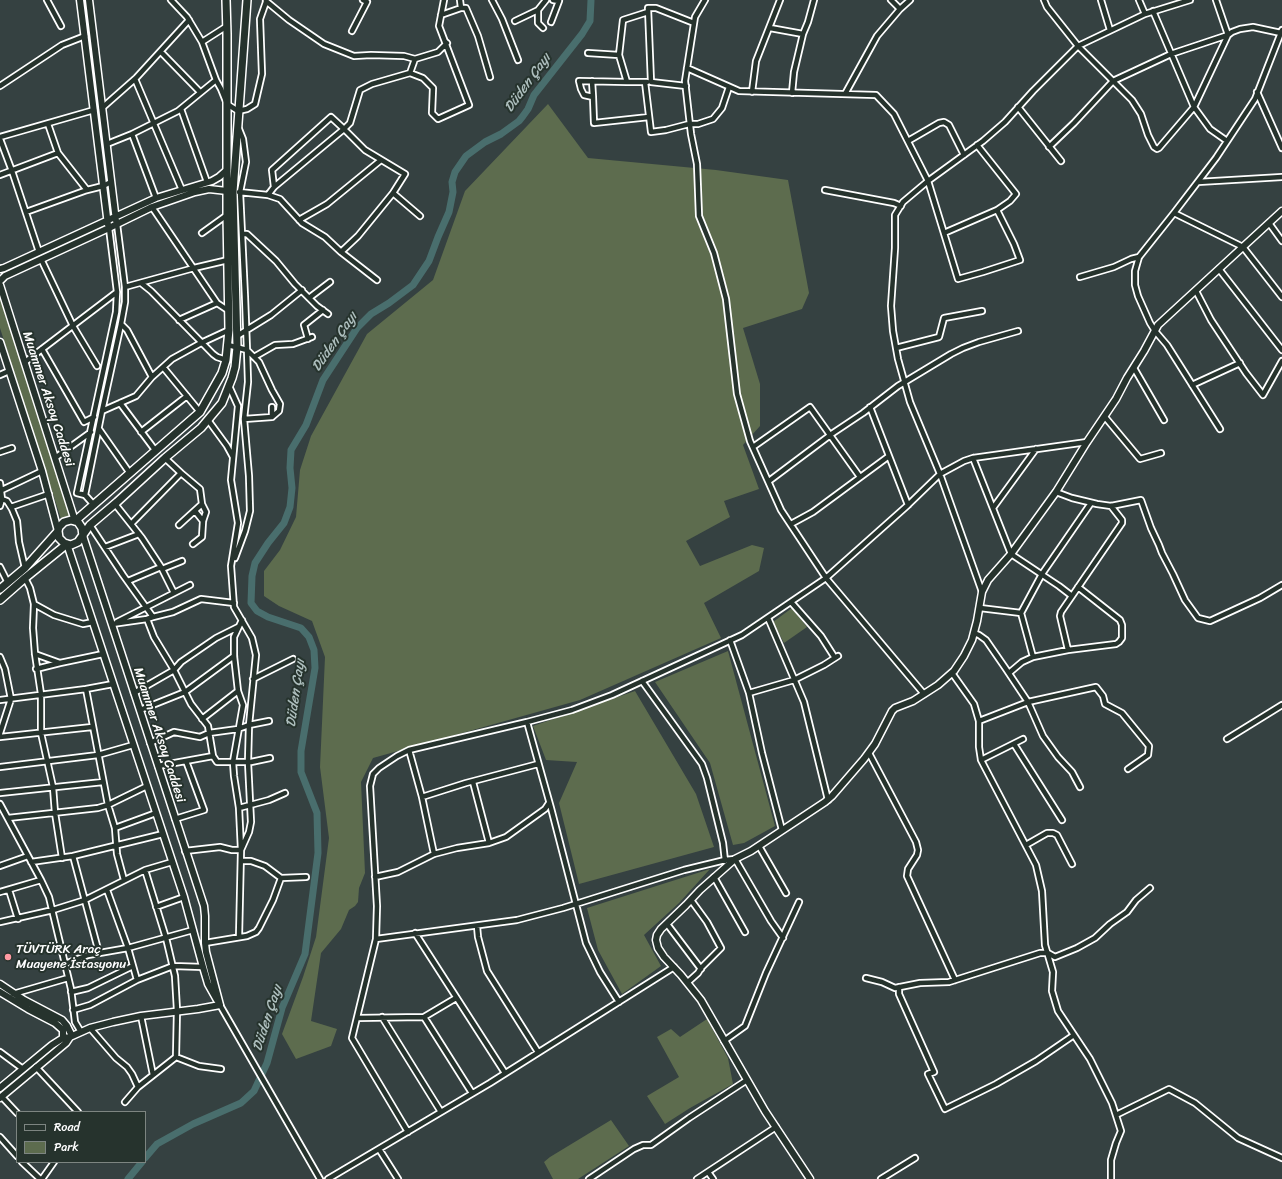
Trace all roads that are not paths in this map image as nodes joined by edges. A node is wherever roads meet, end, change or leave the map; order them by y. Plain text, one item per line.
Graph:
1 (47, 0) edge
2 (80, 0) edge
3 (89, 0) edge
4 (171, 0) edge
5 (247, 0) edge
6 (363, 0) edge
7 (444, 0) edge
8 (460, 0) edge
9 (492, 0) edge
10 (546, 0) edge
11 (553, 0) edge
12 (559, 0) edge
13 (705, 0) edge
14 (780, 0) edge
15 (814, 0) edge
16 (891, 0) edge
17 (910, 0) edge
18 (1044, 0) edge
19 (1101, 0) edge
20 (1140, 0) edge
21 (1190, 0) edge
22 (1216, 0) edge
23 (224, 1) edge
24 (266, 1) edge
25 (461, 8) junction
26 (900, 9) junction
27 (538, 10) junction
28 (1153, 11) junction
29 (648, 12) junction
30 (1145, 14) junction
31 (441, 15) junction
32 (189, 20) junction
33 (515, 21) dead end
34 (551, 22) dead end
35 (694, 23) junction
36 (61, 26) dead end
37 (227, 26) junction
38 (543, 28) dead end
39 (770, 28) junction
40 (1110, 30) junction
41 (352, 31) dead end
42 (1281, 32) edge
43 (803, 34) junction
44 (1228, 35) junction
45 (84, 36) junction
46 (202, 42) junction
47 (447, 43) junction
48 (1078, 46) junction
49 (161, 52) junction
50 (588, 53) dead end
51 (1171, 54) junction
52 (619, 55) junction
53 (415, 59) junction
54 (518, 60) dead end
55 (687, 68) junction
56 (410, 73) junction
57 (490, 77) dead end
58 (135, 79) junction
59 (216, 80) junction
60 (592, 81) junction
61 (1113, 81) junction
62 (628, 82) junction
63 (645, 82) junction
64 (651, 82) junction
65 (0, 85) edge
66 (686, 86) junction
67 (729, 86) junction
68 (200, 92) junction
69 (752, 92) junction
70 (1258, 92) junction
71 (792, 93) junction
72 (845, 94) junction
73 (593, 97) junction
74 (227, 104) junction
75 (1018, 107) junction
76 (1194, 107) junction
77 (102, 108) junction
78 (181, 109) junction
79 (94, 110) junction
80 (238, 111) junction
81 (649, 117) junction
82 (154, 123) junction
83 (48, 124) junction
84 (690, 124) junction
85 (237, 125) junction
86 (344, 129) junction
87 (132, 134) junction
88 (0, 138) edge
89 (908, 141) junction
90 (1227, 141) junction
91 (107, 144) junction
92 (977, 145) junction
93 (1049, 147) junction
94 (1282, 148) edge
95 (58, 153) junction
96 (964, 155) junction
97 (381, 160) junction
98 (1061, 161) dead end
99 (227, 170) junction
100 (12, 171) junction
101 (0, 175) edge
102 (1282, 177) edge
103 (928, 181) junction
104 (112, 182) junction
105 (207, 182) junction
106 (1198, 182) junction
107 (103, 186) junction
108 (274, 187) junction
109 (87, 190) junction
110 (182, 190) junction
111 (825, 190) dead end
112 (233, 192) junction
113 (393, 193) junction
114 (268, 195) junction
115 (156, 198) junction
116 (901, 206) junction
117 (152, 207) junction
118 (997, 210) junction
119 (1282, 211) edge
120 (26, 212) junction
121 (1174, 214) junction
122 (227, 215) junction
123 (420, 216) dead end
124 (116, 217) junction
125 (299, 220) junction
126 (108, 221) junction
127 (1269, 223) junction
128 (117, 224) junction
129 (109, 228) junction
130 (202, 233) dead end
131 (944, 233) junction
132 (242, 234) junction
133 (1282, 240) edge
134 (1244, 247) junction
135 (39, 252) junction
136 (341, 252) junction
137 (1139, 257) junction
138 (41, 260) junction
139 (228, 260) junction
140 (0, 268) edge
141 (194, 268) junction
142 (1219, 269) junction
143 (1080, 277) dead end
144 (377, 280) dead end
145 (0, 281) edge
146 (330, 282) dead end
147 (141, 283) junction
148 (0, 285) edge
149 (125, 288) junction
150 (302, 290) junction
151 (1196, 291) junction
152 (117, 292) junction
153 (1282, 297) edge
154 (309, 298) junction
155 (218, 303) junction
156 (323, 310) junction
157 (982, 311) dead end
158 (229, 312) junction
159 (328, 314) dead end
160 (179, 320) junction
161 (121, 324) junction
162 (73, 326) junction
163 (229, 330) junction
164 (246, 330) junction
165 (1018, 331) dead end
166 (1155, 332) junction
167 (237, 336) junction
168 (0, 342) edge
169 (201, 343) junction
170 (228, 345) junction
171 (237, 347) junction
172 (896, 348) junction
173 (42, 349) junction
174 (246, 350) junction
175 (1282, 350) edge
176 (254, 358) junction
177 (226, 360) junction
178 (1282, 361) edge
179 (25, 362) junction
180 (1240, 364) junction
181 (97, 366) dead end
182 (163, 367) junction
183 (1134, 368) junction
184 (10, 371) junction
185 (0, 376) edge
186 (152, 377) junction
187 (904, 382) junction
188 (1192, 385) junction
189 (229, 386) junction
190 (187, 396) junction
191 (120, 403) junction
192 (272, 407) dead end
193 (870, 408) junction
194 (102, 411) junction
195 (200, 412) junction
196 (94, 417) junction
197 (272, 417) junction
198 (1105, 417) junction
199 (244, 419) junction
200 (208, 420) junction
201 (1164, 420) dead end
202 (99, 429) junction
203 (1220, 429) dead end
204 (90, 432) junction
205 (141, 432) junction
206 (831, 435) junction
207 (1087, 442) junction
208 (753, 447) junction
209 (12, 448) dead end
210 (1036, 449) junction
211 (155, 450) junction
212 (0, 452) edge
213 (1161, 453) dead end
214 (889, 456) junction
215 (233, 457) junction
216 (55, 458) junction
217 (973, 458) junction
218 (166, 459) junction
219 (42, 471) junction
220 (129, 472) junction
221 (181, 473) junction
222 (940, 474) junction
223 (860, 477) junction
224 (769, 481) junction
225 (0, 483) edge
226 (1, 490) edge
227 (1056, 492) junction
228 (49, 494) junction
229 (85, 495) junction
230 (2, 499) junction
231 (1091, 503) junction
232 (93, 504) junction
233 (115, 504) junction
234 (202, 504) junction
235 (908, 505) junction
236 (0, 506) edge
237 (1111, 506) junction
238 (10, 507) junction
239 (993, 508) junction
240 (194, 511) junction
241 (75, 520) junction
242 (203, 521) junction
243 (131, 524) junction
244 (791, 524) junction
245 (90, 525) junction
246 (179, 526) dead end
247 (58, 531) junction
248 (139, 534) junction
249 (83, 536) junction
250 (67, 544) junction
251 (193, 544) dead end
252 (105, 547) junction
253 (1011, 554) junction
254 (182, 561) dead end
255 (231, 566) junction
256 (0, 567) edge
257 (25, 568) junction
258 (162, 568) junction
259 (1042, 574) junction
260 (25, 578) junction
261 (826, 578) junction
262 (128, 581) junction
263 (8, 583) junction
264 (190, 585) dead end
265 (1282, 585) edge
266 (1078, 587) junction
267 (0, 589) edge
268 (982, 592) junction
269 (174, 593) junction
270 (1072, 596) junction
271 (0, 600) edge
272 (791, 602) junction
273 (234, 603) junction
274 (34, 604) junction
275 (146, 606) junction
276 (980, 608) junction
277 (1021, 613) junction
278 (153, 617) junction
279 (768, 618) junction
280 (147, 619) junction
281 (242, 620) junction
282 (92, 622) junction
283 (112, 624) junction
284 (238, 627) junction
285 (974, 633) junction
286 (730, 640) junction
287 (1068, 650) junction
288 (35, 654) junction
289 (103, 654) junction
290 (234, 656) junction
291 (0, 657) edge
292 (1033, 657) junction
293 (293, 659) dead end
294 (60, 663) junction
295 (36, 669) junction
296 (174, 670) junction
297 (952, 672) junction
298 (1009, 672) junction
299 (253, 679) junction
300 (794, 680) junction
301 (642, 681) junction
302 (113, 684) junction
303 (86, 689) junction
304 (238, 691) junction
305 (185, 692) junction
306 (134, 693) junction
307 (749, 693) junction
308 (41, 694) junction
309 (924, 694) junction
310 (11, 699) junction
311 (0, 700) edge
312 (1028, 702) junction
313 (1282, 705) edge
314 (140, 710) junction
315 (202, 719) junction
316 (269, 721) dead end
317 (979, 721) junction
318 (527, 722) junction
319 (249, 725) junction
320 (92, 727) junction
321 (238, 729) junction
322 (0, 733) edge
323 (41, 733) junction
324 (209, 733) junction
325 (0, 737) edge
326 (1023, 739) dead end
327 (1228, 739) dead end
328 (150, 743) junction
329 (1014, 744) junction
330 (133, 745) junction
331 (409, 750) junction
332 (869, 753) junction
333 (98, 755) junction
334 (213, 756) junction
335 (270, 758) dead end
336 (981, 760) junction
337 (47, 761) junction
338 (186, 761) junction
339 (234, 762) junction
340 (248, 762) junction
341 (538, 764) junction
342 (0, 766) edge
343 (158, 766) junction
344 (1128, 769) dead end
345 (103, 782) junction
346 (473, 782) junction
347 (147, 786) junction
348 (53, 787) junction
349 (1080, 787) dead end
350 (0, 793) edge
351 (285, 793) dead end
352 (422, 797) junction
353 (828, 800) junction
354 (549, 803) junction
355 (0, 804) edge
356 (108, 805) junction
357 (250, 805) junction
358 (239, 808) junction
359 (55, 813) junction
360 (156, 813) junction
361 (8, 818) junction
362 (175, 819) junction
363 (1062, 820) dead end
364 (115, 828) junction
365 (782, 830) junction
366 (163, 834) junction
367 (489, 843) junction
368 (1026, 845) junction
369 (116, 846) junction
370 (759, 846) junction
371 (241, 850) junction
372 (186, 851) junction
373 (434, 854) junction
374 (28, 856) junction
375 (73, 856) junction
376 (62, 858) junction
377 (735, 859) junction
378 (725, 860) junction
379 (241, 861) junction
380 (31, 862) junction
381 (172, 862) junction
382 (1072, 864) dead end
383 (0, 866) edge
384 (727, 866) junction
385 (145, 870) junction
386 (306, 877) dead end
387 (375, 877) junction
388 (281, 878) junction
389 (714, 878) junction
390 (41, 880) junction
391 (124, 880) junction
392 (1150, 888) dead end
393 (9, 890) junction
394 (107, 890) junction
395 (0, 892) edge
396 (786, 893) dead end
397 (184, 897) junction
398 (84, 900) junction
399 (691, 900) junction
400 (799, 902) dead end
401 (576, 904) junction
402 (156, 907) junction
403 (53, 910) junction
404 (18, 919) junction
405 (0, 922) edge
406 (667, 924) junction
407 (477, 926) junction
408 (193, 930) junction
409 (745, 932) dead end
410 (415, 933) junction
411 (239, 937) junction
412 (166, 938) junction
413 (782, 938) junction
414 (376, 939) junction
415 (205, 943) junction
416 (128, 948) junction
417 (99, 953) junction
418 (1048, 953) junction
419 (64, 964) junction
420 (134, 966) junction
421 (173, 966) junction
422 (203, 967) junction
423 (674, 967) junction
424 (701, 969) junction
425 (68, 978) junction
426 (866, 978) dead end
427 (137, 980) junction
428 (955, 980) junction
429 (688, 982) junction
430 (0, 984) edge
431 (899, 987) junction
432 (0, 992) edge
433 (71, 992) junction
434 (13, 994) junction
435 (456, 998) junction
436 (619, 1002) junction
437 (220, 1004) junction
438 (73, 1010) junction
439 (177, 1010) junction
440 (141, 1016) junction
441 (382, 1017) junction
442 (424, 1017) junction
443 (357, 1018) junction
444 (75, 1022) junction
445 (65, 1028) junction
446 (90, 1028) junction
447 (81, 1032) junction
448 (1074, 1035) junction
449 (69, 1037) junction
450 (724, 1041) junction
451 (0, 1052) edge
452 (538, 1052) junction
453 (176, 1057) junction
454 (36, 1067) junction
455 (221, 1068) dead end
456 (23, 1069) junction
457 (505, 1073) junction
458 (154, 1075) junction
459 (747, 1080) junction
460 (1, 1085) edge
461 (138, 1087) junction
462 (472, 1094) junction
463 (1, 1097) edge
464 (125, 1102) dead end
465 (77, 1111) edge
466 (16, 1112) edge
467 (441, 1112) junction
468 (1116, 1115) junction
469 (776, 1127) junction
470 (408, 1132) junction
471 (0, 1136) edge
472 (379, 1149) junction
473 (16, 1155) edge
474 (915, 1158) dead end
475 (1282, 1158) edge
476 (23, 1163) edge
477 (53, 1163) edge
478 (708, 1172) junction
479 (41, 1179) edge
480 (319, 1179) edge
481 (328, 1179) edge
482 (398, 1179) edge
483 (589, 1179) edge
484 (697, 1179) edge
485 (712, 1179) edge
486 (810, 1179) edge
487 (881, 1179) edge
488 (1111, 1179) edge

1 - 36 street
2 - 45 street
3 - 77 street
4 - 32 street
5 - 80 main road
6 - 41 street
7 - 31 street
8 - 25 street
9 - 54 street
10 - 27 street
11 - 12 street
12 - 34 street
13 - 35 street
14 - 39 street
15 - 43 street
16 - 26 street
17 - 26 street
18 - 48 street
19 - 40 street
20 - 30 street
21 - 28 street
22 - 44 street
23 - 37 main road
24 - 53 street
24 - 80 street
25 - 31 street
25 - 57 street
26 - 72 street
27 - 33 street
27 - 38 street
28 - 30 street
28 - 51 street
29 - 35 street
29 - 52 street
29 - 64 street
30 - 40 street
31 - 47 street
32 - 46 street
32 - 49 street
35 - 55 street
37 - 46 street
37 - 74 main road
39 - 43 street
39 - 69 street
40 - 48 street
42 - 44 street
42 - 70 street
43 - 71 street
44 - 51 street
44 - 76 street
45 - 65 street
45 - 79 street
46 - 59 street
47 - 53 street
47 - 56 street
48 - 61 street
48 - 75 street
49 - 58 street
49 - 68 street
50 - 52 street
51 - 61 street
51 - 76 street
52 - 62 street
53 - 56 street
55 - 66 street
55 - 67 street
56 - 86 street
58 - 77 street
58 - 82 street
59 - 68 street
59 - 74 street
60 - 62 street
60 - 73 street
60 - 73 street
61 - 76 street
61 - 93 street
62 - 63 street
63 - 64 street
63 - 81 street
64 - 66 street
66 - 84 street
67 - 69 street
67 - 84 street
68 - 78 street
69 - 71 street
70 - 90 street
70 - 94 street
71 - 72 street
72 - 89 street
73 - 81 street
74 - 80 street
74 - 99 main road
75 - 92 street
75 - 93 street
76 - 90 street
77 - 79 street
77 - 91 street
78 - 82 street
78 - 105 street
79 - 83 street
79 - 107 street
80 - 85 main road
81 - 84 street
82 - 87 street
82 - 110 street
83 - 88 street
83 - 95 street
84 - 208 street
85 - 112 main road
85 - 112 street
86 - 97 street
86 - 108 street
86 - 108 street
87 - 91 street
87 - 115 street
88 - 100 street
89 - 96 street
89 - 103 street
90 - 106 street
91 - 104 street
92 - 96 street
92 - 118 street
93 - 98 street
95 - 100 street
95 - 109 street
96 - 103 street
97 - 113 street
97 - 125 street
99 - 105 street
99 - 112 main road
100 - 101 street
100 - 120 street
102 - 106 street
103 - 116 street
103 - 131 street
104 - 107 street
104 - 124 street
105 - 110 street
106 - 121 street
107 - 109 street
107 - 126 street
108 - 114 street
109 - 120 street
110 - 115 street
111 - 116 street
112 - 114 street
112 - 117 street
112 - 122 main road
112 - 132 street
112 - 167 main road
113 - 123 street
113 - 136 street
114 - 125 street
115 - 124 street
116 - 172 street
117 - 128 street
117 - 141 street
118 - 131 street
118 - 131 street
119 - 127 street
120 - 135 street
121 - 134 street
121 - 137 street
122 - 130 street
122 - 139 main road
124 - 126 street
124 - 128 street
125 - 136 street
126 - 129 street
126 - 135 street
127 - 133 street
127 - 134 street
128 - 129 street
128 - 149 street
129 - 138 street
129 - 152 street
132 - 150 street
132 - 164 street
134 - 142 street
134 - 153 street
135 - 140 street
136 - 144 street
137 - 143 street
137 - 166 street
138 - 145 street
138 - 162 street
139 - 141 street
139 - 158 main road
141 - 147 street
141 - 155 street
142 - 151 street
142 - 175 street
146 - 154 street
147 - 149 street
147 - 160 street
148 - 179 street, Muammer Aksoy Caddesi
149 - 161 street
150 - 154 street
150 - 164 street
151 - 166 street
151 - 180 street
152 - 162 street
152 - 196 street
154 - 156 street
155 - 158 street
155 - 160 street
156 - 159 street
156 - 176 street
157 - 172 street
158 - 163 main road
160 - 169 street
161 - 186 street
161 - 194 street
162 - 173 street
162 - 181 street
163 - 169 street
163 - 170 main road
164 - 167 street
164 - 174 street
165 - 187 street
166 - 183 street
166 - 188 street
167 - 171 main road
168 - 184 street
169 - 177 street
169 - 182 street
170 - 171 street
170 - 177 main road
171 - 174 street
171 - 189 main road
172 - 187 street
173 - 179 street
173 - 196 street
174 - 176 street
174 - 199 street
176 - 197 street
177 - 195 main road
178 - 180 street
179 - 216 street, Muammer Aksoy Caddesi
180 - 188 street
182 - 186 street
182 - 190 street
183 - 198 street
183 - 201 street
184 - 185 street
184 - 219 street
186 - 191 street
187 - 193 street
187 - 222 street
188 - 203 street
189 - 200 main road
189 - 215 street
190 - 195 street
190 - 205 street
191 - 194 street
191 - 205 street
192 - 197 street
193 - 206 street
193 - 214 street
194 - 202 street
195 - 211 main road
196 - 204 street
197 - 199 street
198 - 207 street
198 - 213 street
199 - 255 street
200 - 215 street
200 - 218 main road
202 - 220 street
202 - 229 street
204 - 216 street
204 - 229 street
205 - 211 street
206 - 208 street
206 - 223 street
206 - 224 street
207 - 210 street
207 - 227 street
208 - 224 street
209 - 212 street
210 - 217 street
210 - 239 street
211 - 220 main road
214 - 223 street
214 - 235 street
215 - 255 street
216 - 241 street, Muammer Aksoy Caddesi
217 - 222 street
217 - 239 street
218 - 221 street
218 - 233 main road
219 - 226 street
219 - 228 street
220 - 232 main road
221 - 234 street
221 - 243 street
222 - 235 street
222 - 268 street
223 - 244 street
224 - 244 street
225 - 226 street
226 - 230 street
227 - 231 street
227 - 253 street
228 - 238 street
228 - 247 street
229 - 232 street
230 - 236 street
230 - 238 street
231 - 237 street
231 - 259 street
232 - 241 main road
233 - 243 street
233 - 245 main road
234 - 240 street
234 - 242 street
235 - 261 street
237 - 265 street
237 - 266 street
238 - 257 street
239 - 253 street
240 - 242 street
240 - 246 street
241 - 247 main road
241 - 249 main road
242 - 251 street
243 - 248 street
244 - 261 street
245 - 249 main road
245 - 252 street
247 - 250 main road
247 - 257 main road
248 - 252 street
248 - 258 street
249 - 250 main road
249 - 283 street, Muammer Aksoy Caddesi
250 - 260 main road
250 - 282 street, Muammer Aksoy Caddesi
252 - 262 street
253 - 259 street
253 - 268 street
254 - 258 street
255 - 273 street
256 - 263 street
257 - 263 main road
258 - 262 street
258 - 269 street
259 - 270 street
259 - 277 street
260 - 271 main road
260 - 274 street
261 - 272 street
261 - 309 street
262 - 275 street
263 - 267 main road
264 - 269 street
266 - 270 street
266 - 287 street
268 - 276 street
269 - 275 street
270 - 287 street
272 - 279 street
272 - 300 street
273 - 278 street
273 - 281 street
274 - 282 street
274 - 288 street
275 - 278 street
275 - 283 street
276 - 277 street
276 - 285 street
277 - 292 street
278 - 280 street
279 - 286 street
279 - 300 street
280 - 283 street
280 - 296 street
281 - 284 street
281 - 299 street
282 - 289 street, Muammer Aksoy Caddesi
283 - 306 street, Muammer Aksoy Caddesi
284 - 290 street
284 - 296 street
285 - 297 street
285 - 298 street
286 - 301 street
286 - 307 street
287 - 292 street
288 - 294 street
288 - 295 street
289 - 294 street
289 - 302 street, Muammer Aksoy Caddesi
290 - 304 street
290 - 305 street
291 - 310 street
292 - 298 street
293 - 299 street
294 - 295 street
295 - 308 street
296 - 305 street
296 - 306 street
297 - 309 street
297 - 317 street
298 - 312 street
299 - 319 street
300 - 307 street
300 - 353 street
301 - 318 street
301 - 378 street
302 - 303 street
302 - 330 street, Muammer Aksoy Caddesi
303 - 308 street
303 - 320 street
304 - 315 street
304 - 321 street
305 - 314 street
305 - 315 street
306 - 314 street, Muammer Aksoy Caddesi
307 - 365 street
308 - 310 street
308 - 323 street
309 - 332 street
310 - 311 street
310 - 322 street
312 - 317 street
312 - 344 street
312 - 349 street
313 - 327 street
314 - 328 street, Muammer Aksoy Caddesi
315 - 324 street
316 - 319 street
317 - 336 street
318 - 331 street
318 - 341 street
319 - 321 street
319 - 340 street
320 - 323 street
320 - 333 street
321 - 324 street
321 - 339 street
323 - 325 street
323 - 337 street
324 - 328 street
324 - 334 street
326 - 329 street
328 - 343 street, Muammer Aksoy Caddesi
329 - 336 street
329 - 363 street
330 - 333 street
330 - 347 street, Muammer Aksoy Caddesi
331 - 352 street
331 - 387 street
332 - 353 street
332 - 428 street
333 - 337 street
333 - 345 street
334 - 338 street
334 - 339 street
335 - 340 street
336 - 368 street
337 - 342 street
337 - 348 street
338 - 343 street
338 - 362 street
339 - 340 street
339 - 358 street
340 - 357 street
341 - 346 street
341 - 354 street
343 - 362 street, Muammer Aksoy Caddesi
345 - 348 street
345 - 356 street
346 - 352 street
346 - 367 street
347 - 356 street
347 - 360 street, Muammer Aksoy Caddesi
348 - 350 street
348 - 359 street
351 - 357 street
352 - 373 street
353 - 365 street
354 - 367 street
354 - 401 street
355 - 361 street
356 - 359 street
356 - 364 street
357 - 358 street
357 - 371 street
358 - 371 street
359 - 361 street
359 - 376 street
360 - 364 street
360 - 366 street, Muammer Aksoy Caddesi
361 - 374 street
362 - 372 street, Muammer Aksoy Caddesi
364 - 369 street
365 - 370 street
366 - 369 street
366 - 381 street, Muammer Aksoy Caddesi
367 - 373 street
368 - 382 street
368 - 418 street
369 - 375 street
369 - 391 street
370 - 377 street
370 - 396 street
371 - 372 street
371 - 379 street
372 - 415 street, Muammer Aksoy Caddesi
373 - 387 street
374 - 380 street
374 - 383 street
375 - 376 street
375 - 398 street
376 - 380 street
377 - 378 street
377 - 384 street
377 - 413 street
378 - 384 street
378 - 401 street
379 - 388 street
379 - 411 street
380 - 390 street
381 - 385 street
381 - 397 street, Muammer Aksoy Caddesi
384 - 389 street
385 - 391 street
385 - 402 street
386 - 388 street
387 - 414 street
388 - 411 street
389 - 399 street
389 - 409 street
390 - 393 street
390 - 403 street
391 - 394 street
392 - 418 street
393 - 395 street
393 - 404 street
394 - 398 street
394 - 416 street
397 - 402 street
397 - 408 street, Muammer Aksoy Caddesi
398 - 403 street
398 - 417 street
399 - 406 street
399 - 424 street
400 - 413 street
401 - 407 street
401 - 436 street
402 - 412 street
403 - 404 street
403 - 419 street
404 - 405 street
406 - 423 street
406 - 424 street
407 - 410 street
407 - 452 street
408 - 412 street
408 - 422 street, Muammer Aksoy Caddesi
410 - 414 street
410 - 435 street
411 - 415 street
412 - 416 street
412 - 421 street
413 - 450 street
414 - 443 street
415 - 437 street, Muammer Aksoy Caddesi
416 - 417 street
416 - 420 street
417 - 419 street
418 - 428 street
418 - 448 street
419 - 425 street
420 - 427 street
420 - 433 street
421 - 422 street
421 - 427 street
421 - 439 street
422 - 437 street, Muammer Aksoy Caddesi
423 - 429 street
423 - 436 street
424 - 429 street
425 - 433 street
425 - 434 street
426 - 431 street
427 - 438 street
428 - 431 street
429 - 450 street
430 - 434 street
431 - 448 street
432 - 445 street
433 - 438 street
434 - 445 street
435 - 442 street
435 - 457 street
436 - 452 street
437 - 439 street
437 - 480 street
438 - 444 street
439 - 440 street
439 - 453 street
440 - 446 street
440 - 458 street
441 - 442 street
441 - 443 street
441 - 467 street
442 - 462 street
443 - 470 street
444 - 445 street
444 - 447 street
445 - 449 street
446 - 447 street
446 - 461 street
447 - 449 street
448 - 468 street
449 - 454 street
449 - 456 street
450 - 459 street
451 - 456 street
452 - 457 street
453 - 455 street
453 - 458 street
454 - 463 street
454 - 465 street
456 - 460 street
457 - 462 street
458 - 461 street
459 - 469 street
459 - 483 street
461 - 464 street
462 - 467 street
463 - 466 street
467 - 470 street
468 - 475 street
468 - 488 street
469 - 478 street
469 - 486 street
470 - 472 street
471 - 473 street
472 - 481 street
472 - 482 street
474 - 487 street
476 - 479 street
477 - 479 street
478 - 484 street
478 - 485 street

